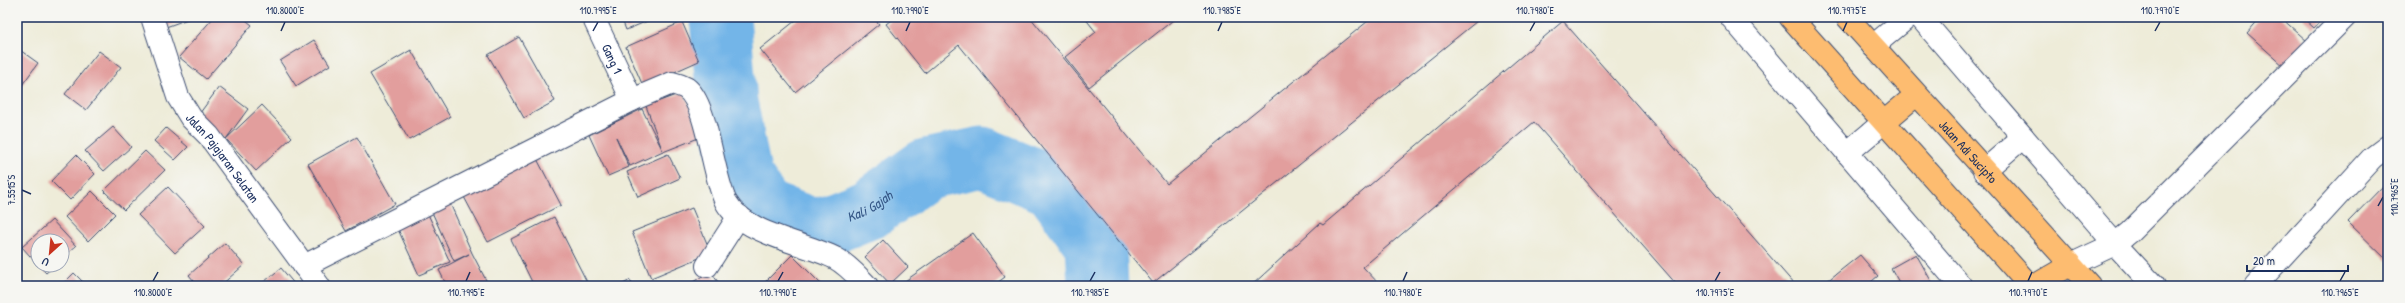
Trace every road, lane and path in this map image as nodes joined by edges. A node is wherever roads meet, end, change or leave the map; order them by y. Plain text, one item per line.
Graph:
1 (152, 17) edge
2 (593, 17) edge
3 (1730, 17) edge
4 (1790, 17) edge
5 (1847, 17) edge
6 (1908, 17) edge
7 (1920, 17) edge
8 (2345, 17) edge
9 (1873, 46) junction
10 (1916, 95) junction
11 (632, 100) junction
12 (1884, 122) junction
13 (2022, 136) junction
14 (2388, 146) edge
15 (1847, 153) junction
16 (1984, 171) junction
17 (739, 216) junction
18 (2121, 251) junction
19 (2070, 265) junction
20 (304, 266) junction
21 (707, 266) dead end
22 (2150, 282) edge
23 (319, 286) edge
24 (867, 286) edge
25 (1961, 286) edge
26 (2030, 286) edge
27 (2034, 286) edge
28 (2090, 286) edge
29 (2256, 286) edge

1 - 20 street, Jalan Pajajaran Selatan
2 - 11 street, Gang 1
3 - 15 street
4 - 12 highway
5 - 9 highway, Jalan Adi Sucipto
6 - 9 street
7 - 13 street
8 - 18 street
9 - 10 highway, Jalan Adi Sucipto
10 - 12 highway
10 - 16 highway, Jalan Adi Sucipto
11 - 17 street
11 - 20 street
12 - 15 street
12 - 26 highway
13 - 16 street
13 - 18 street
14 - 29 street
15 - 25 street
16 - 19 highway, Jalan Adi Sucipto
17 - 21 street
17 - 24 street
18 - 19 street
18 - 22 street
19 - 27 highway
19 - 28 highway, Jalan Adi Sucipto
20 - 23 street, Jalan Pajajaran Selatan

